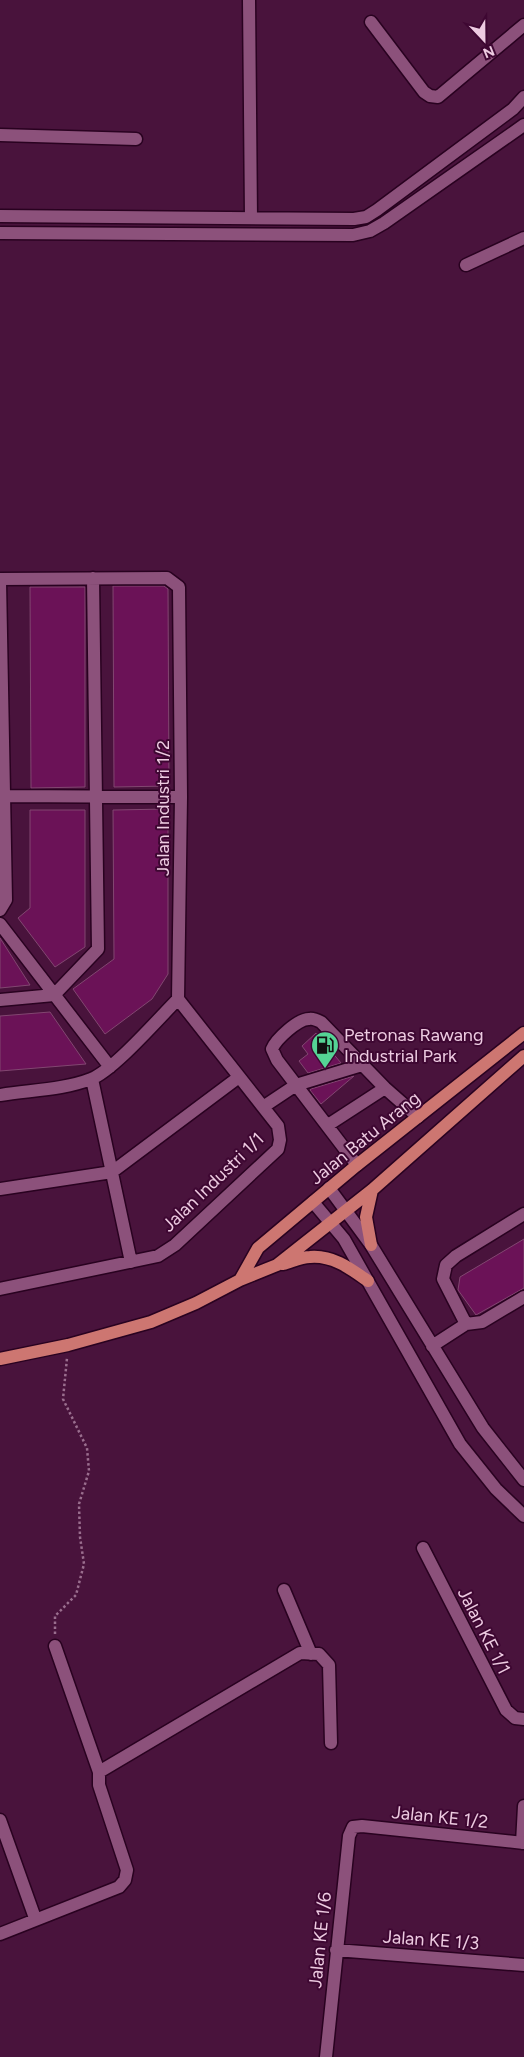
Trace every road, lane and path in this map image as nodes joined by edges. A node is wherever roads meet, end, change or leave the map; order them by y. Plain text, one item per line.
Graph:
1 (249, 0) edge
2 (371, 22) dead end
3 (524, 25) edge
4 (524, 97) edge
5 (524, 125) edge
6 (0, 135) edge
7 (136, 139) dead end
8 (0, 216) edge
9 (251, 218) junction
10 (0, 233) edge
11 (524, 238) edge
12 (466, 265) dead end
13 (93, 578) junction
14 (0, 580) edge
15 (4, 796) junction
16 (97, 797) junction
17 (181, 797) junction
18 (0, 910) edge
19 (0, 924) edge
20 (54, 994) junction
21 (178, 999) junction
22 (0, 1000) edge
23 (524, 1033) edge
24 (524, 1056) edge
25 (362, 1065) junction
26 (110, 1067) junction
27 (239, 1077) junction
28 (92, 1079) junction
29 (296, 1085) junction
30 (385, 1088) junction
31 (0, 1095) edge
32 (263, 1107) junction
33 (418, 1117) junction
34 (328, 1125) junction
35 (357, 1165) junction
36 (112, 1172) junction
37 (329, 1188) junction
38 (0, 1189) edge
39 (372, 1190) junction
40 (313, 1202) junction
41 (346, 1211) junction
42 (524, 1214) edge
43 (331, 1223) junction
44 (371, 1245) junction
45 (131, 1262) junction
46 (278, 1265) junction
47 (240, 1280) junction
48 (368, 1281) junction
49 (0, 1289) edge
50 (524, 1297) edge
51 (466, 1324) junction
52 (68, 1345) junction
53 (432, 1346) junction
54 (0, 1359) edge
55 (524, 1480) edge
56 (524, 1516) edge
57 (423, 1548) dead end
58 (284, 1590) dead end
59 (55, 1646) joint
60 (311, 1654) junction
61 (524, 1719) edge
62 (331, 1743) dead end
63 (99, 1772) junction
64 (524, 1806) edge
65 (0, 1820) edge
66 (353, 1827) joint
67 (523, 1843) edge
68 (35, 1918) junction
69 (0, 1934) edge
70 (336, 1950) junction
71 (524, 1965) edge
72 (326, 2057) edge

1 - 9 street
2 - 3 street
4 - 9 street
5 - 10 street
6 - 7 street
8 - 9 street
11 - 12 street
13 - 14 street, Jalan Industri 1/2
13 - 16 street
13 - 17 street, Jalan Industri 1/2
14 - 15 street
15 - 16 street
15 - 18 street
16 - 17 street
16 - 20 street
17 - 21 street, Jalan Industri 1/2
19 - 20 street
20 - 22 street
20 - 26 street
21 - 26 street
21 - 27 street, Jalan Industri 1/1
23 - 33 main road, Jalan Batu Arang
24 - 39 main road
25 - 29 street
25 - 29 street
25 - 30 street
26 - 28 street
27 - 32 street, Jalan Industri 1/1
27 - 36 street
28 - 31 street
28 - 36 street
29 - 32 street
29 - 34 street
30 - 33 street
30 - 34 street
32 - 45 street, Jalan Industri 1/1
33 - 35 main road, Jalan Batu Arang
34 - 35 street
35 - 37 main road, Jalan Batu Arang
36 - 38 street
36 - 45 street
37 - 40 main road, Jalan Batu Arang
37 - 41 street
39 - 41 main road
39 - 44 main road
40 - 43 street
40 - 47 main road, Jalan Batu Arang
41 - 43 main road
41 - 44 street
42 - 51 street
43 - 46 main road
43 - 48 street
44 - 53 street
45 - 49 street, Jalan Industri 1/1
46 - 47 main road
46 - 48 main road
47 - 52 main road
48 - 56 street
50 - 51 street
51 - 53 street
52 - 54 main road
52 - 59 path
53 - 55 street
57 - 61 street, Jalan KE 1/1
58 - 60 street
59 - 63 street
60 - 62 street
60 - 63 street
63 - 68 street
64 - 67 street
65 - 68 street
66 - 67 street, Jalan KE 1/2
66 - 70 street, Jalan KE 1/6
68 - 69 street
70 - 71 street, Jalan KE 1/3
70 - 72 street, Jalan KE 1/6

